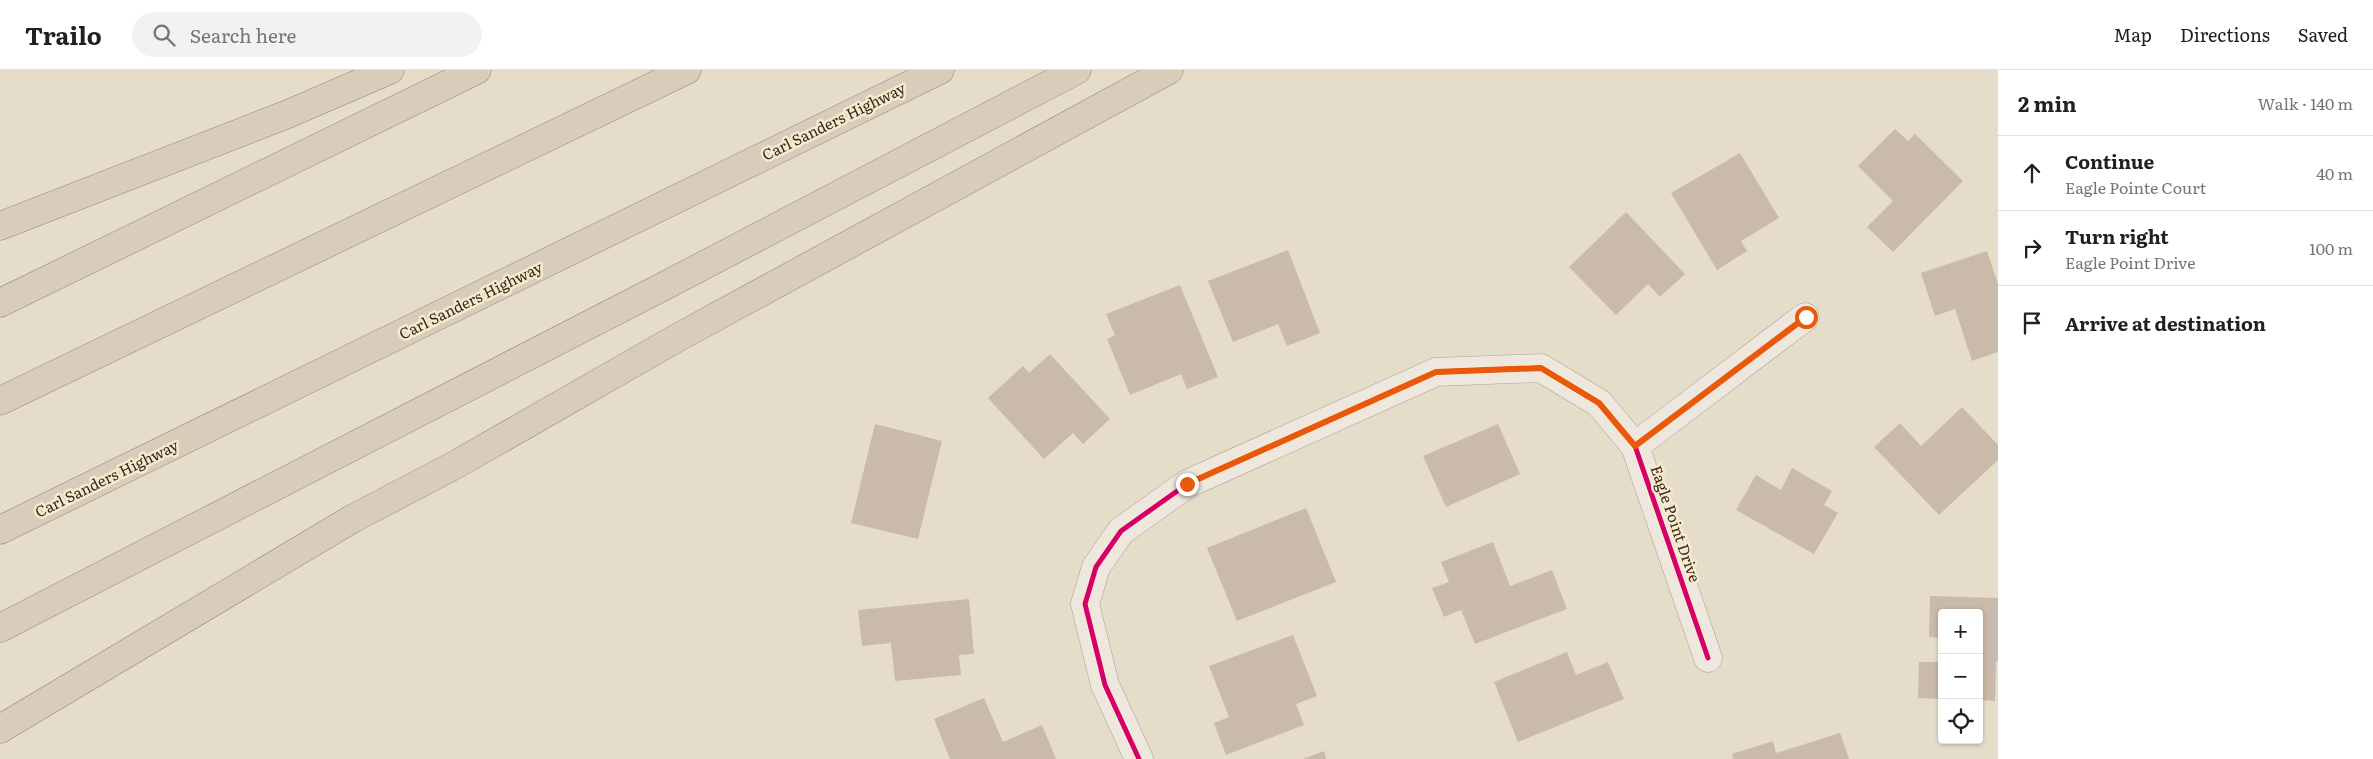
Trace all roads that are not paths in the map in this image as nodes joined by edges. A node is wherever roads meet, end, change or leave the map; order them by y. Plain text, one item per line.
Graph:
1 (390, 70) edge
2 (478, 70) edge
3 (687, 70) edge
4 (940, 70) edge
5 (1077, 70) edge
6 (1169, 70) edge
7 (0, 226) edge
8 (0, 303) edge
9 (1806, 317) dead end
10 (0, 401) edge
11 (1635, 446) junction
12 (0, 530) edge
13 (0, 628) edge
14 (1708, 658) dead end
15 (0, 729) edge
16 (1139, 759) edge

1 - 7 highway
2 - 8 highway
3 - 10 highway
4 - 12 highway, Carl Sanders Highway
5 - 13 highway
6 - 15 highway
9 - 11 street
11 - 14 street, Eagle Point Drive
11 - 16 street, Eagle Point Drive

